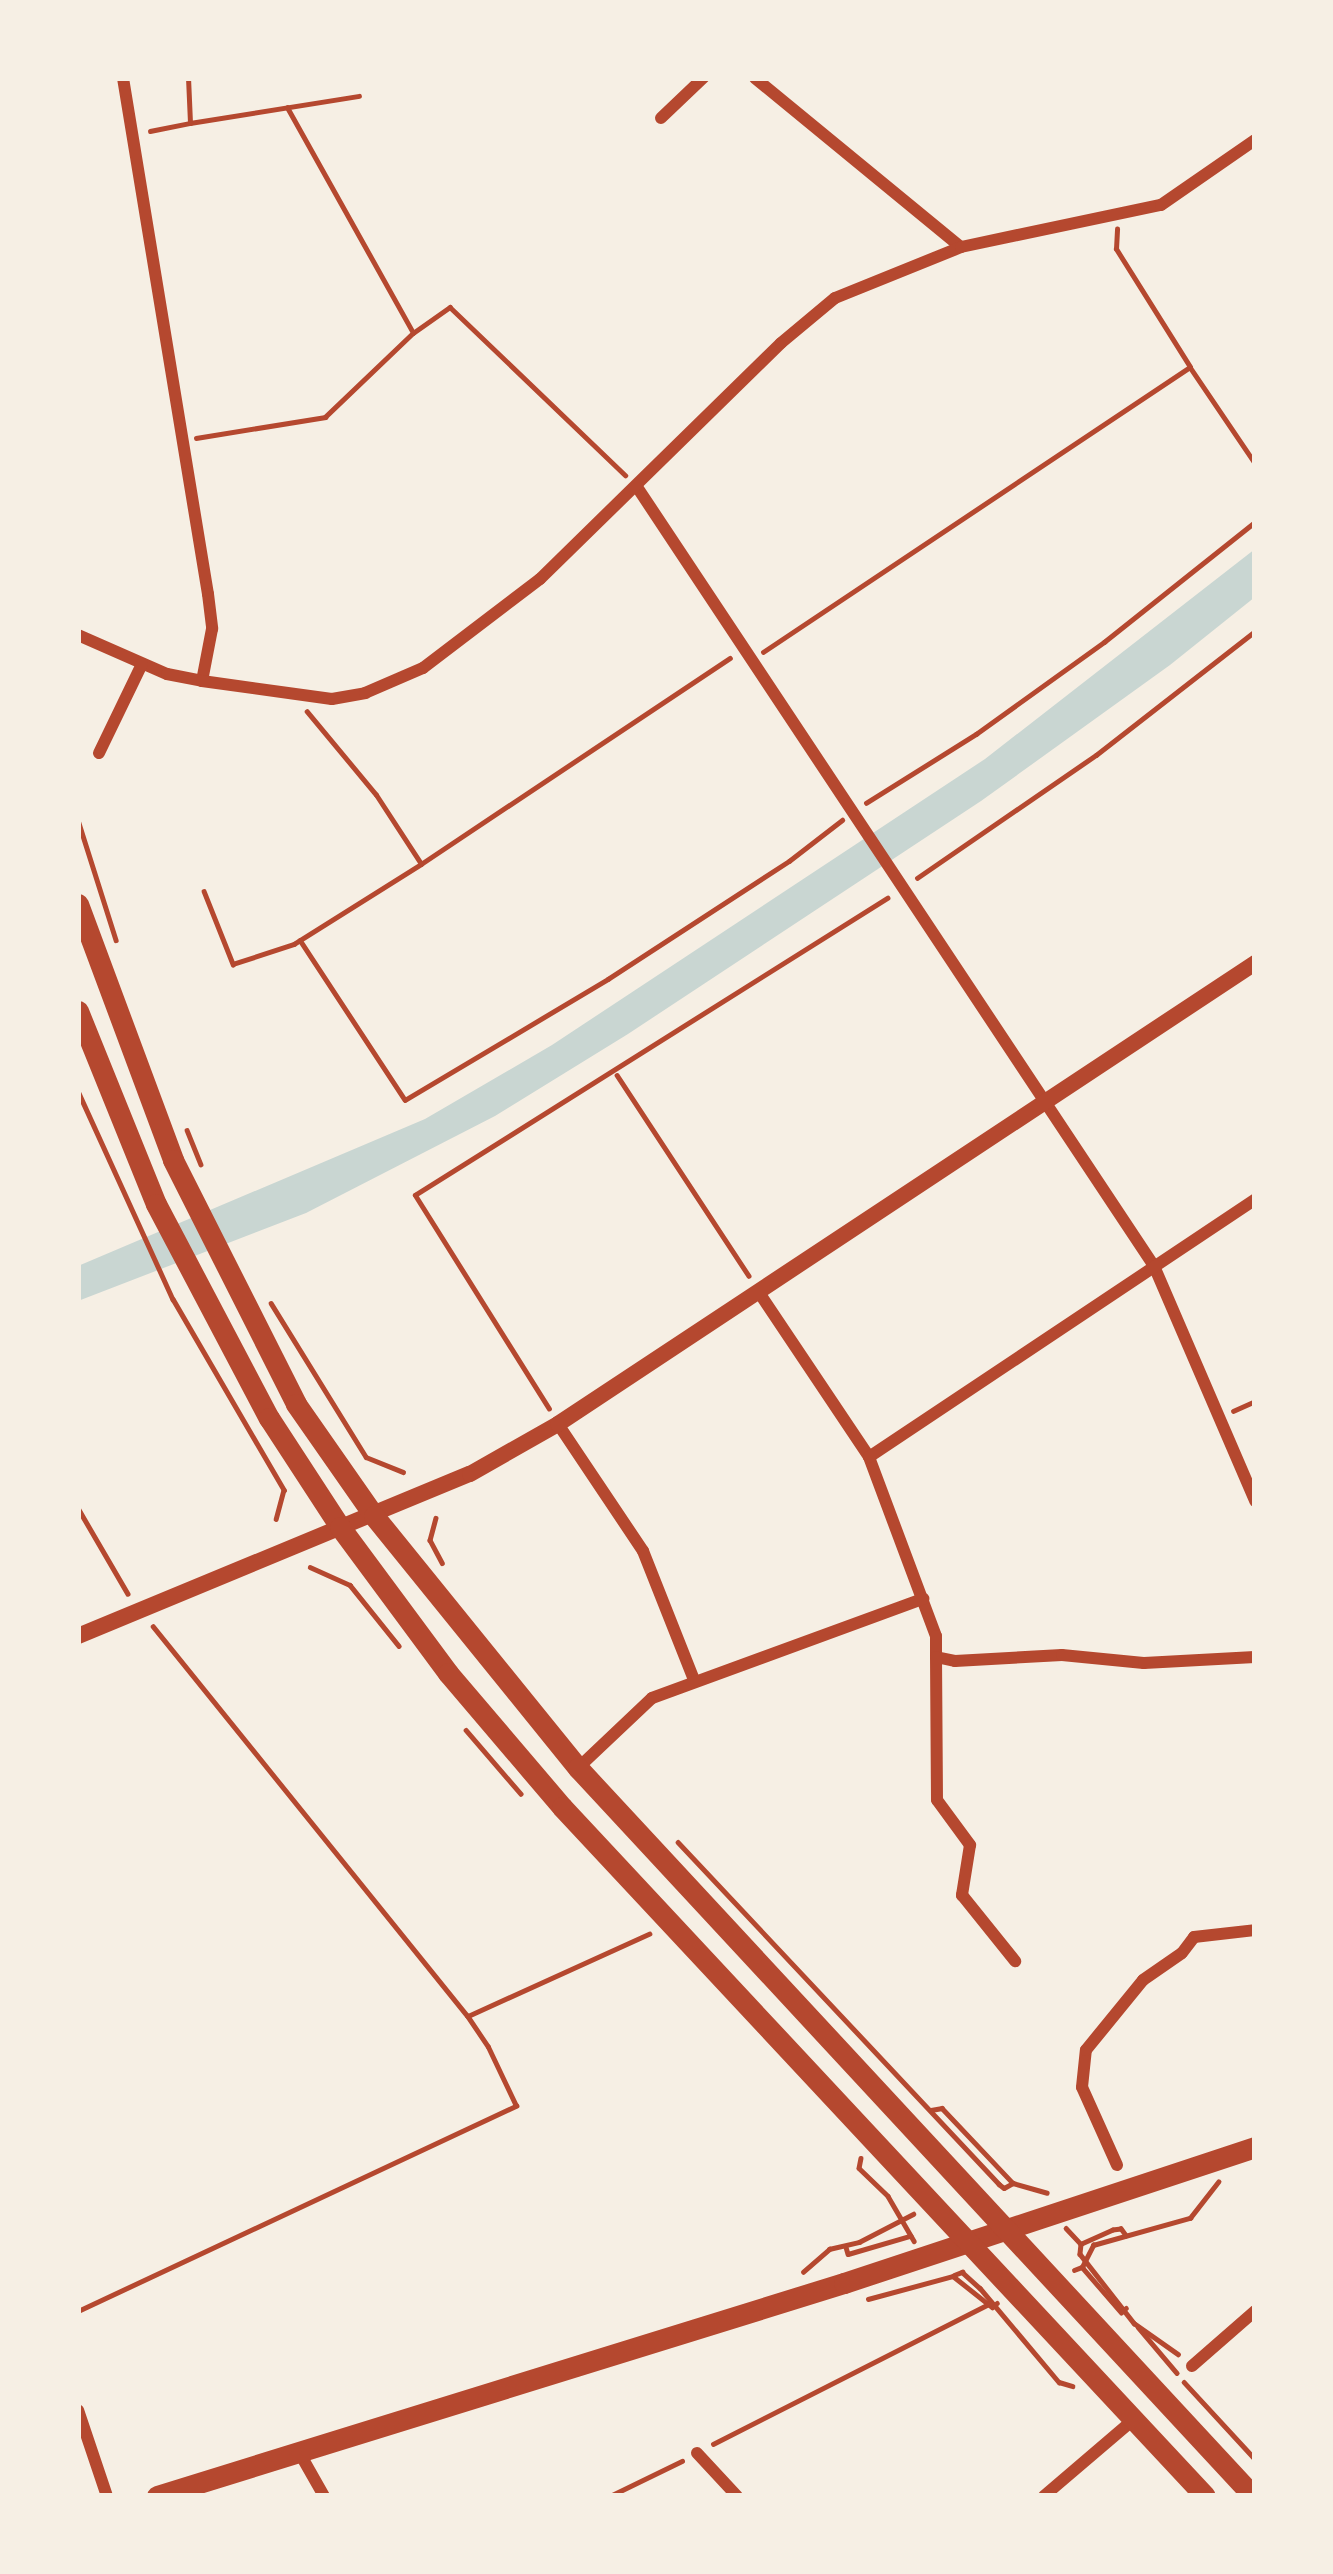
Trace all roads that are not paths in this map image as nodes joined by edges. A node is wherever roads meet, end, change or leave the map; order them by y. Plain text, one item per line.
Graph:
1 (123, 78) edge
2 (703, 78) edge
3 (755, 78) edge
4 (662, 118) dead end
5 (1255, 140) edge
6 (961, 247) junction
7 (637, 488) junction
8 (78, 635) edge
9 (142, 664) junction
10 (202, 682) junction
11 (99, 753) dead end
12 (78, 904) edge
13 (1255, 963) edge
14 (78, 1011) edge
15 (1047, 1102) junction
16 (1255, 1200) edge
17 (1154, 1266) junction
18 (758, 1291) junction
19 (558, 1424) junction
20 (869, 1456) junction
21 (1255, 1501) edge
22 (374, 1516) junction
23 (340, 1527) junction
24 (922, 1599) junction
25 (78, 1636) edge
26 (936, 1657) junction
27 (1255, 1657) edge
28 (694, 1679) junction
29 (578, 1768) junction
30 (1255, 1930) edge
31 (1015, 1961) dead end
32 (1255, 2147) edge
33 (1117, 2165) dead end
34 (1007, 2230) junction
35 (971, 2242) junction
36 (1255, 2311) edge
37 (1192, 2366) road end
38 (78, 2410) edge
39 (1134, 2420) junction
40 (298, 2451) junction
41 (697, 2453) road end
42 (106, 2496) edge
43 (157, 2496) edge
44 (325, 2496) edge
45 (737, 2496) edge
46 (1044, 2496) edge
47 (1205, 2496) edge
48 (1253, 2496) edge

1 - 10 street
2 - 4 street
3 - 6 street
5 - 6 street
6 - 7 street
7 - 10 street
7 - 15 street
8 - 9 street
9 - 10 street
9 - 11 street
12 - 22 main road
13 - 15 street
14 - 23 main road
15 - 17 street
15 - 18 street
16 - 17 street
17 - 20 street
17 - 21 street
18 - 19 street
18 - 20 street
19 - 22 street
19 - 28 street
20 - 24 street
22 - 23 street
22 - 29 main road
23 - 25 street
23 - 35 main road
24 - 26 street
24 - 28 street
26 - 27 street
26 - 31 street
28 - 29 street
29 - 34 main road
30 - 33 street
32 - 34 main road
34 - 35 main road
34 - 48 main road
35 - 39 main road
35 - 40 main road
36 - 37 street
38 - 42 street
39 - 46 street
39 - 47 main road
40 - 43 main road
40 - 44 street
41 - 45 street

